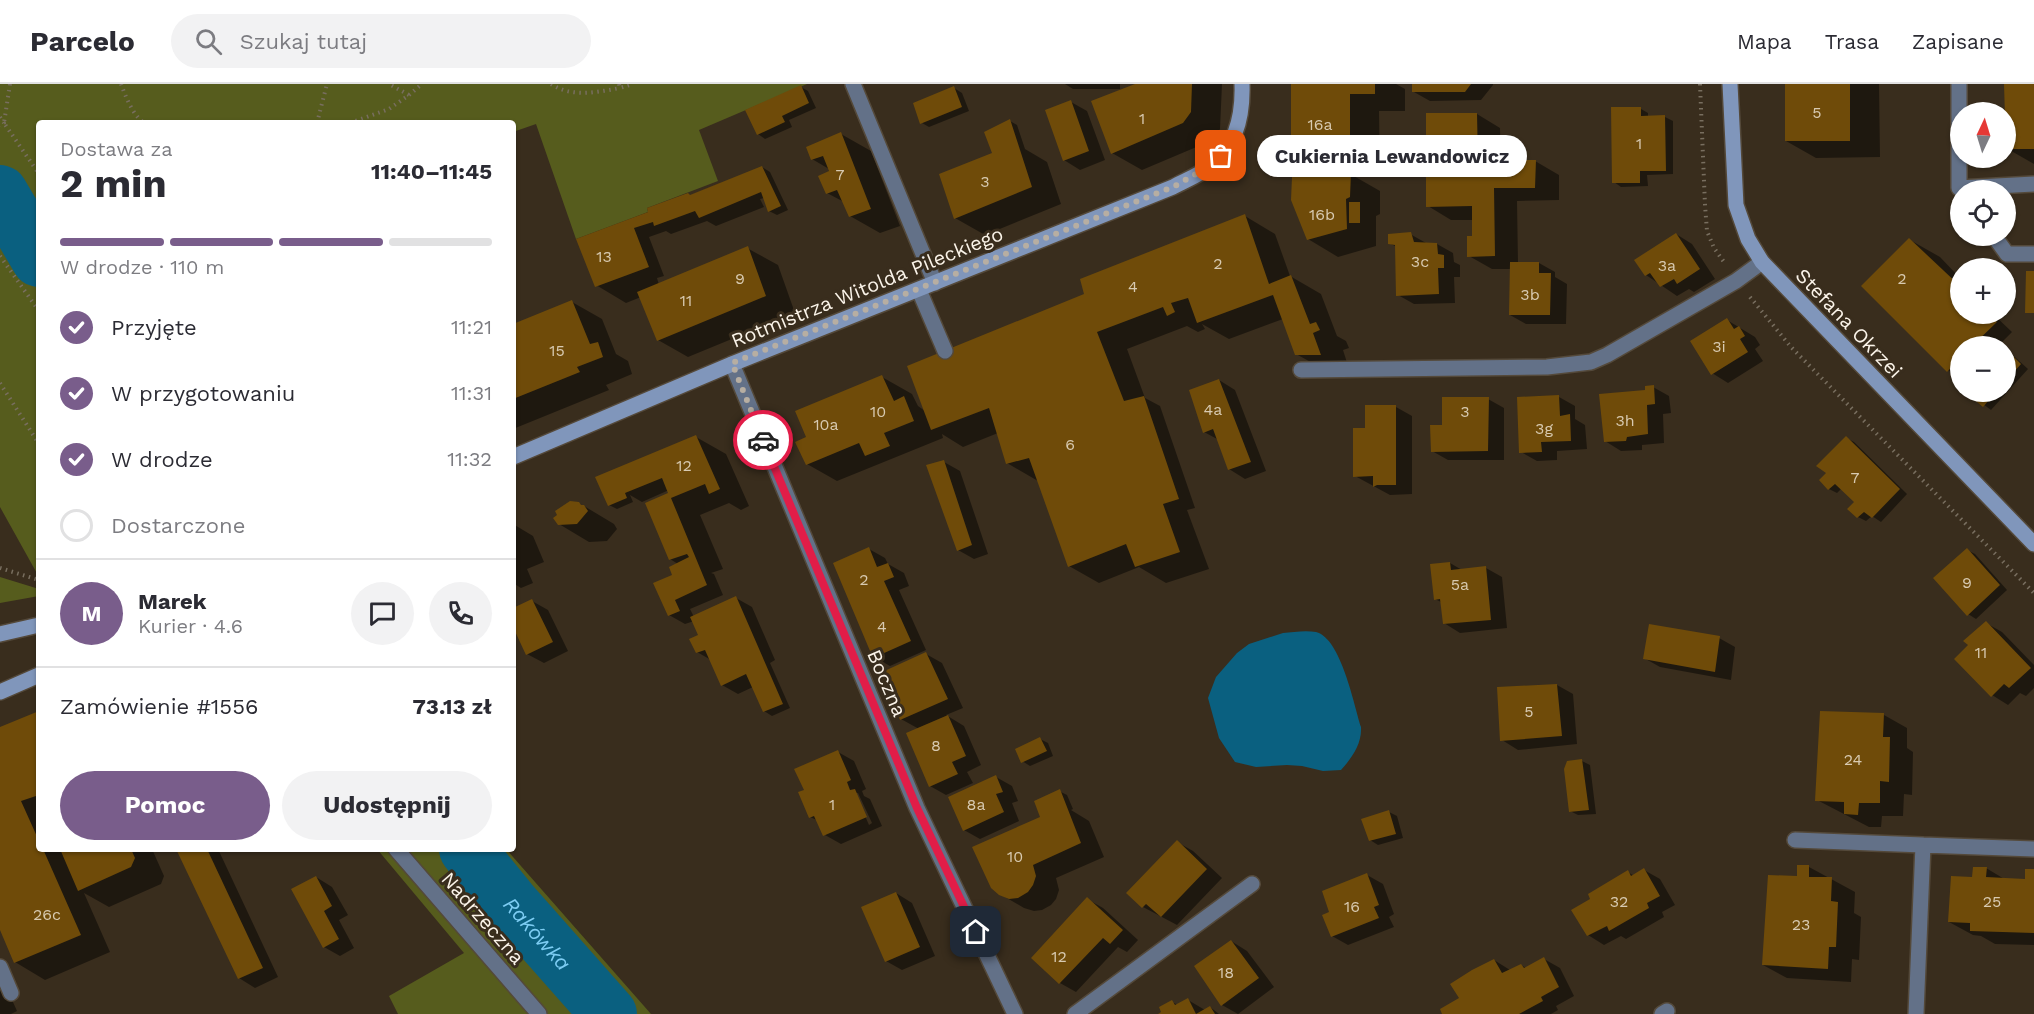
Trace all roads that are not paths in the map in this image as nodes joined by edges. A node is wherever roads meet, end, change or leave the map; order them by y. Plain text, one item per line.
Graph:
1 (853, 84) edge
2 (1242, 84) edge
3 (1730, 84) edge
4 (1959, 84) edge
5 (1960, 180) edge
6 (2034, 184) edge
7 (2016, 185) edge
8 (2001, 246) edge
9 (2034, 254) edge
10 (1762, 262) junction
11 (935, 283) junction
12 (919, 290) junction
13 (945, 351) dead end
14 (732, 363) junction
15 (1301, 370) dead end
16 (516, 456) edge
17 (2034, 544) edge
18 (36, 626) edge
19 (0, 634) edge
20 (36, 676) edge
21 (0, 692) edge
22 (1795, 840) dead end
23 (1923, 845) junction
24 (2034, 849) edge
25 (399, 852) edge
26 (1252, 884) dead end
27 (0, 967) edge
28 (11, 993) dead end
29 (539, 1014) edge
30 (1015, 1014) edge
31 (1075, 1014) edge
32 (1916, 1014) edge

1 - 11 street
2 - 11 street, Rotmistrza Witolda Pileckiego
3 - 10 street, Stefana Okrzei
4 - 5 street
6 - 7 street
8 - 9 street
10 - 15 street
10 - 17 street, Stefana Okrzei
11 - 12 street, Rotmistrza Witolda Pileckiego
12 - 13 street
12 - 14 street, Rotmistrza Witolda Pileckiego
14 - 16 street, Rotmistrza Witolda Pileckiego
14 - 30 street, Boczna
18 - 19 street
20 - 21 street
22 - 23 street
23 - 24 street
23 - 32 street
25 - 29 street, Nadrzeczna
26 - 31 street
27 - 28 street

